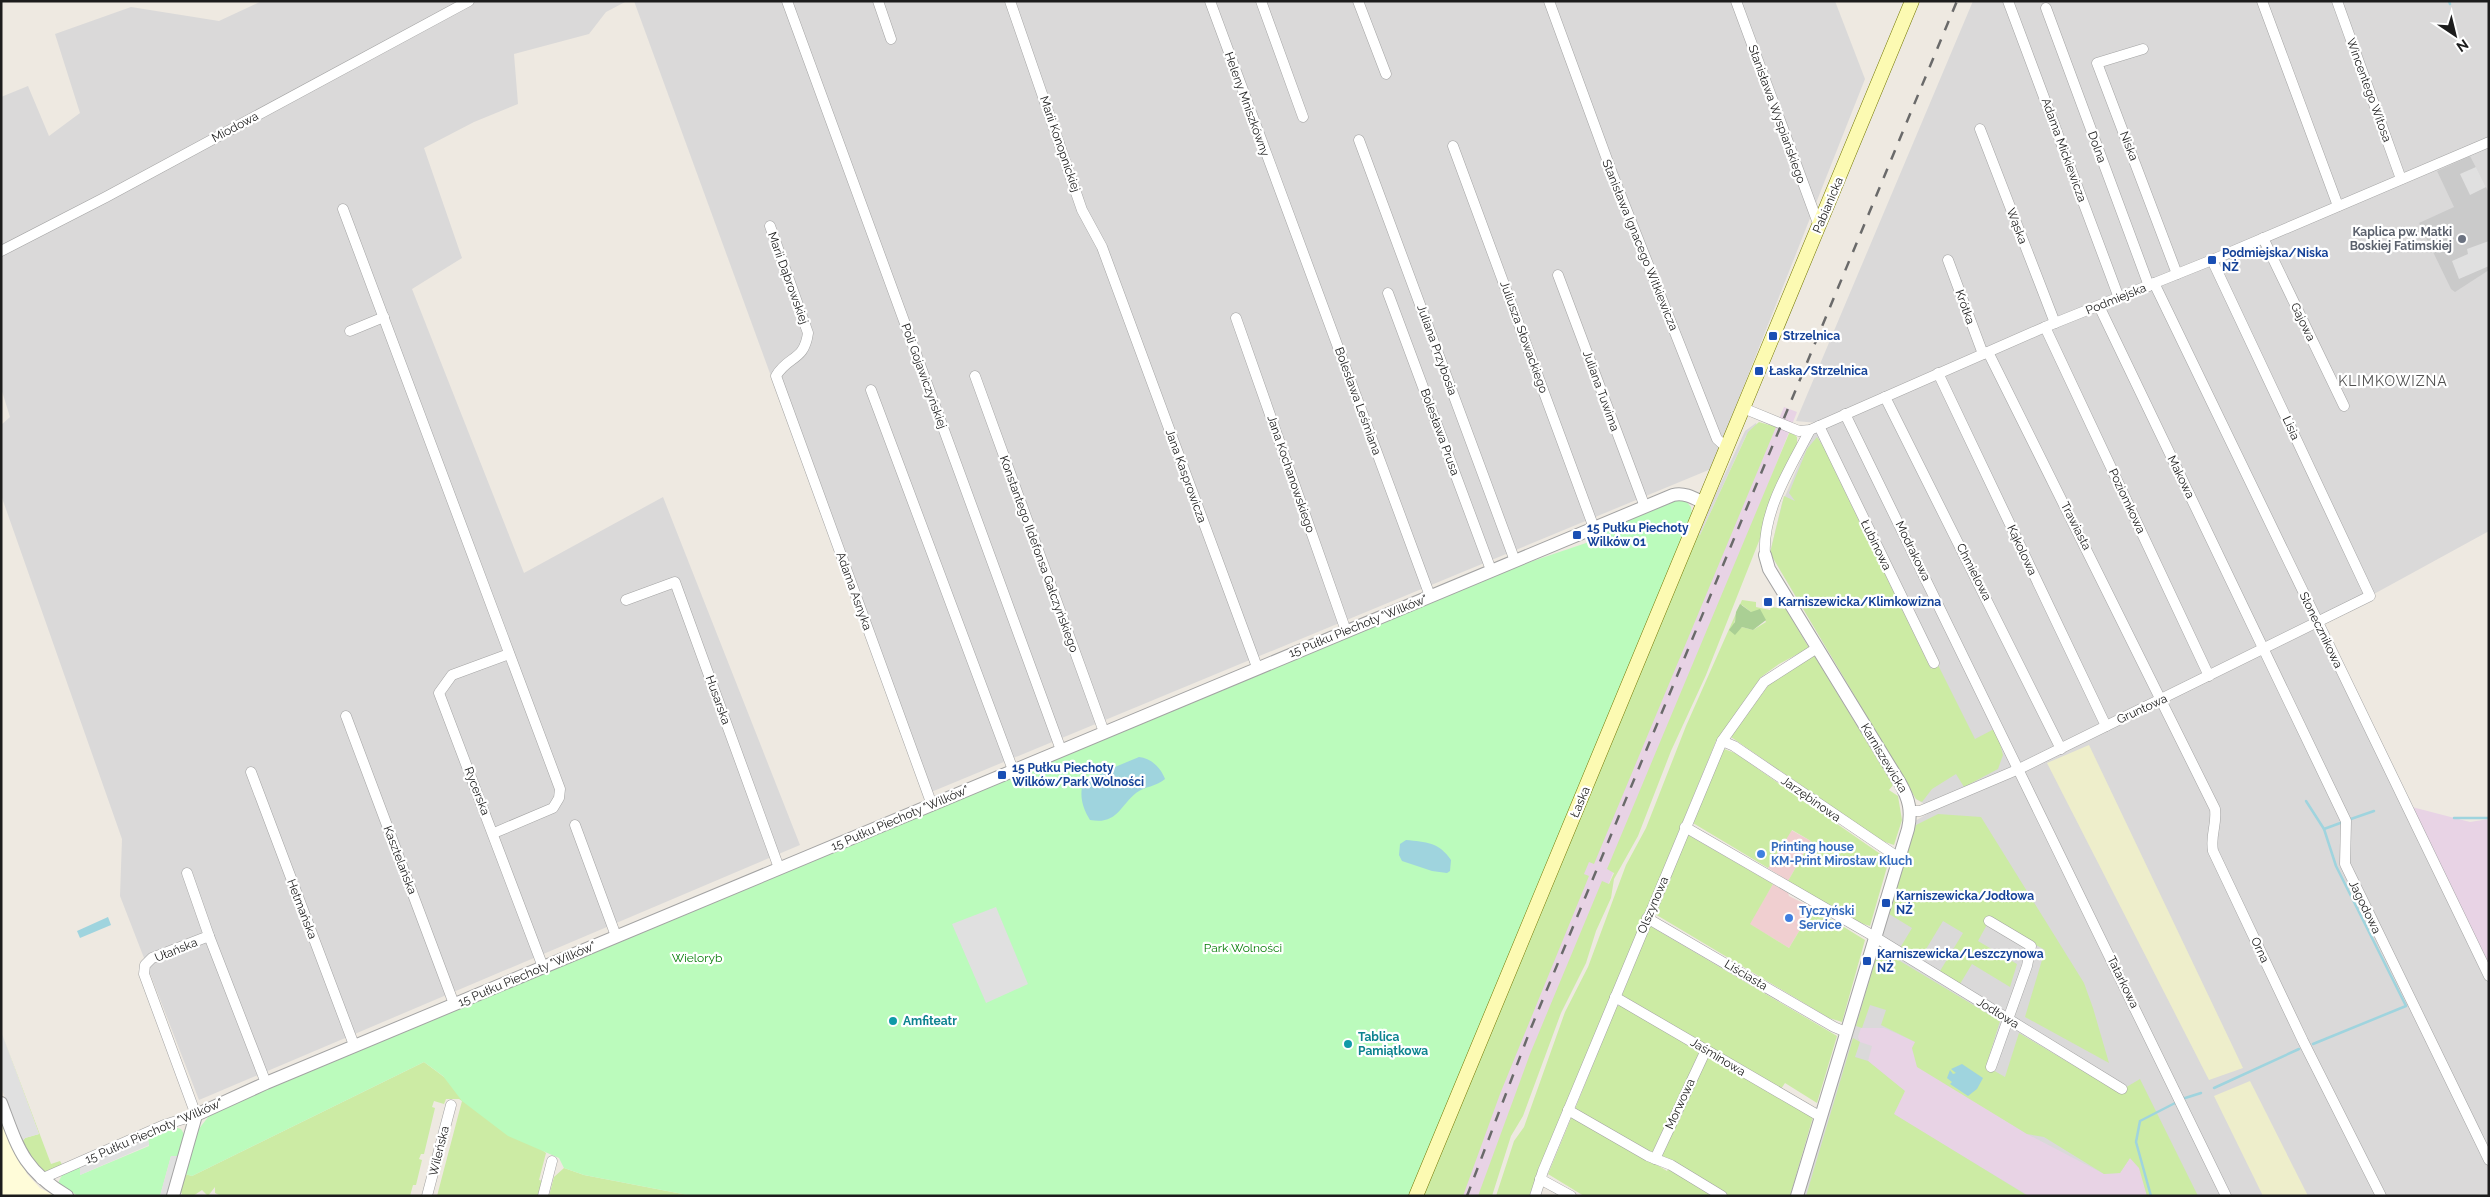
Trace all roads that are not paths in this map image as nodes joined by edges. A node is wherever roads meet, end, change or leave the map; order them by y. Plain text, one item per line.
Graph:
1 (469, 1) edge
2 (786, 1) edge
3 (878, 1) edge
4 (1010, 1) edge
5 (1210, 1) edge
6 (1261, 1) edge
7 (1358, 1) edge
8 (1549, 1) edge
9 (1736, 1) edge
10 (1912, 1) edge
11 (2008, 1) edge
12 (2262, 1) edge
13 (2337, 1) edge
14 (2046, 8) dead end
15 (891, 39) dead end
16 (2143, 49) dead end
17 (1386, 74) dead end
18 (1303, 118) dead end
19 (1980, 129) dead end
20 (1358, 140) dead end
21 (2489, 142) edge
22 (1453, 146) dead end
23 (2402, 179) junction
24 (1285, 206) joint
25 (2338, 206) junction
26 (343, 209) dead end
27 (770, 226) dead end
28 (1819, 226) junction
29 (2263, 238) junction
30 (1, 251) edge
31 (1948, 260) dead end
32 (2212, 260) junction
33 (2178, 274) junction
34 (1558, 275) dead end
35 (2151, 284) junction
36 (1116, 285) joint
37 (1388, 294) dead end
38 (2119, 298) junction
39 (2099, 306) junction
40 (384, 317) junction
41 (1236, 318) dead end
42 (2055, 323) junction
43 (2045, 327) junction
44 (350, 331) dead end
45 (1985, 353) junction
46 (1938, 373) junction
47 (776, 376) joint
48 (975, 376) dead end
49 (871, 390) dead end
50 (1886, 397) junction
51 (2344, 406) dead end
52 (1743, 408) junction
53 (1845, 414) junction
54 (1814, 428) junction
55 (1727, 448) junction
56 (1704, 503) junction
57 (1644, 507) junction
58 (1594, 528) junction
59 (1765, 555) joint
60 (1515, 561) junction
61 (1492, 570) junction
62 (1430, 596) junction
63 (2370, 596) joint
64 (626, 600) dead end
65 (2317, 622) junction
66 (1346, 631) junction
67 (1818, 648) junction
68 (2264, 649) junction
69 (509, 654) junction
70 (1934, 663) dead end
71 (1257, 667) junction
72 (2209, 676) junction
73 (2163, 700) junction
74 (346, 716) dead end
75 (2106, 726) junction
76 (1104, 732) junction
77 (1722, 741) junction
78 (2061, 749) junction
79 (1061, 750) junction
80 (2019, 769) junction
81 (1013, 770) junction
82 (251, 772) dead end
83 (932, 805) junction
84 (1910, 811) junction
85 (575, 825) dead end
86 (1685, 827) junction
87 (494, 833) junction
88 (1899, 858) junction
89 (779, 868) junction
90 (187, 873) dead end
91 (1647, 918) junction
92 (1989, 921) dead end
93 (209, 936) junction
94 (616, 936) junction
95 (1875, 937) junction
96 (543, 967) junction
97 (2489, 976) edge
98 (1615, 996) junction
99 (454, 1004) junction
100 (2009, 1020) junction
101 (1846, 1032) junction
102 (354, 1045) junction
103 (1706, 1050) junction
104 (1991, 1067) dead end
105 (266, 1083) junction
106 (2122, 1089) dead end
107 (1, 1103) edge
108 (451, 1105) dead end
109 (1568, 1110) junction
110 (196, 1115) junction
111 (1821, 1117) junction
112 (1655, 1159) junction
113 (2489, 1160) edge
114 (552, 1161) dead end
115 (42, 1179) junction
116 (1540, 1179) junction
117 (67, 1196) edge
118 (174, 1196) edge
119 (427, 1196) edge
120 (543, 1196) edge
121 (1416, 1196) edge
122 (1535, 1196) edge
123 (1571, 1196) edge
124 (1722, 1196) edge
125 (1797, 1196) edge
126 (2226, 1196) edge
127 (2380, 1196) edge

1 - 30 street, Miodowa
2 - 79 street, Poli Gojawiczyńskiej
3 - 15 street
4 - 36 street, Marii Konopnickiej
5 - 24 street, Heleny Mniszkówny
6 - 18 street
7 - 17 street
8 - 55 street, Stanisława Ignacego Witkiewicza
9 - 28 street, Stanisława Wyspiańskiego
10 - 28 main road, Pabianicka
11 - 38 street, Adama Mickiewicza
12 - 25 street
13 - 23 street, Wincentego Witosa
14 - 35 street, Dolna
16 - 33 street, Niska
19 - 42 street, Wąska
20 - 60 street, Juliana Przybosia
21 - 23 street, Podmiejska
22 - 58 street, Juliusza Słowackiego
23 - 25 street, Podmiejska
24 - 62 street, Bolesława Leśmiana
25 - 29 street, Podmiejska
26 - 40 street
27 - 47 street, Marii Dąbrowskiej
28 - 52 main road, Pabianicka
29 - 32 street, Podmiejska
29 - 51 street, Gajowa
31 - 45 street, Krótka
32 - 33 street, Podmiejska
32 - 63 street, Lisia
33 - 35 street, Podmiejska
34 - 57 street, Juliana Tuwima
35 - 38 street, Podmiejska
35 - 65 street, Słonecznikowa
36 - 71 street, Jana Kasprowicza
37 - 61 street, Bolesława Prusa
38 - 39 street, Podmiejska
39 - 42 street, Podmiejska
39 - 68 street, Makowa
40 - 44 street
40 - 69 street
41 - 66 street, Jana Kochanowskiego
42 - 43 street, Podmiejska
43 - 45 street, Podmiejska
43 - 72 street, Poziomkowa
45 - 46 street, Podmiejska
45 - 73 street, Trawiasta
46 - 50 street, Podmiejska
46 - 75 street, Kąkolowa
47 - 83 street, Adama Asnyka
48 - 76 street, Konstantego Ildefonsa Gałczyńskiego
49 - 81 street
50 - 53 street, Podmiejska
50 - 78 street, Chmielowa
52 - 54 street
52 - 55 main road, Łaska
53 - 54 street, Podmiejska
53 - 80 street, Modrakowa
54 - 59 street, Karniszewicka
54 - 70 street, Łubinowa
55 - 56 main road, Łaska
56 - 57 street, 15 Pułku Piechoty "Wilków"
56 - 121 main road, Łaska
57 - 58 street, 15 Pułku Piechoty "Wilków"
58 - 60 street, 15 Pułku Piechoty "Wilków"
59 - 67 street, Karniszewicka
60 - 61 street, 15 Pułku Piechoty "Wilków"
61 - 62 street, 15 Pułku Piechoty "Wilków"
62 - 66 street, 15 Pułku Piechoty "Wilków"
63 - 65 street, Gruntowa
64 - 89 street, Husarska
65 - 68 street, Gruntowa
65 - 97 street, Słonecznikowa
66 - 71 street, 15 Pułku Piechoty "Wilków"
67 - 77 street, Olszynowa
67 - 84 street, Karniszewicka
68 - 72 street, Gruntowa
68 - 113 street, Jagodowa
69 - 87 street
69 - 87 street, Rycerska
71 - 76 street, 15 Pułku Piechoty "Wilków"
72 - 73 street, Gruntowa
73 - 75 street, Gruntowa
73 - 127 street, Orna
74 - 99 street, Kasztelańska
75 - 78 street, Gruntowa
76 - 79 street, 15 Pułku Piechoty "Wilków"
77 - 86 street, Olszynowa
77 - 88 street, Jarzębinowa
78 - 80 street, Gruntowa
79 - 81 street, 15 Pułku Piechoty "Wilków"
80 - 84 street, Gruntowa
80 - 126 street, Tatarkowa
81 - 83 street, 15 Pułku Piechoty "Wilków"
82 - 102 street, Hetmańska
83 - 89 street, 15 Pułku Piechoty "Wilków"
84 - 88 street, Karniszewicka
85 - 94 street
86 - 91 street, Olszynowa
86 - 95 street, Jodłowa
87 - 96 street, Rycerska
88 - 95 street, Karniszewicka
89 - 94 street, 15 Pułku Piechoty "Wilków"
90 - 93 street
91 - 98 street, Olszynowa
91 - 101 street, Liściasta
92 - 100 street
93 - 105 street, Ułańska
93 - 110 street, Ułańska
94 - 96 street, 15 Pułku Piechoty "Wilków"
95 - 100 street, Jodłowa
95 - 101 street, Karniszewicka
96 - 99 street, 15 Pułku Piechoty "Wilków"
98 - 103 street, Jaśminowa
98 - 109 street, Olszynowa
99 - 102 street, 15 Pułku Piechoty "Wilków"
100 - 104 street
100 - 106 street, Jodłowa
101 - 111 street, Karniszewicka
102 - 105 street, 15 Pułku Piechoty "Wilków"
103 - 111 street, Jaśminowa
103 - 112 street, Morwowa
105 - 110 street, 15 Pułku Piechoty "Wilków"
107 - 115 street
108 - 119 street, Wileńska
109 - 112 street
109 - 116 street, Olszynowa
110 - 115 street, 15 Pułku Piechoty "Wilków"
110 - 118 street
111 - 125 street, Karniszewicka
112 - 124 street
114 - 120 street
115 - 117 street
116 - 122 street, Olszynowa
116 - 123 street

